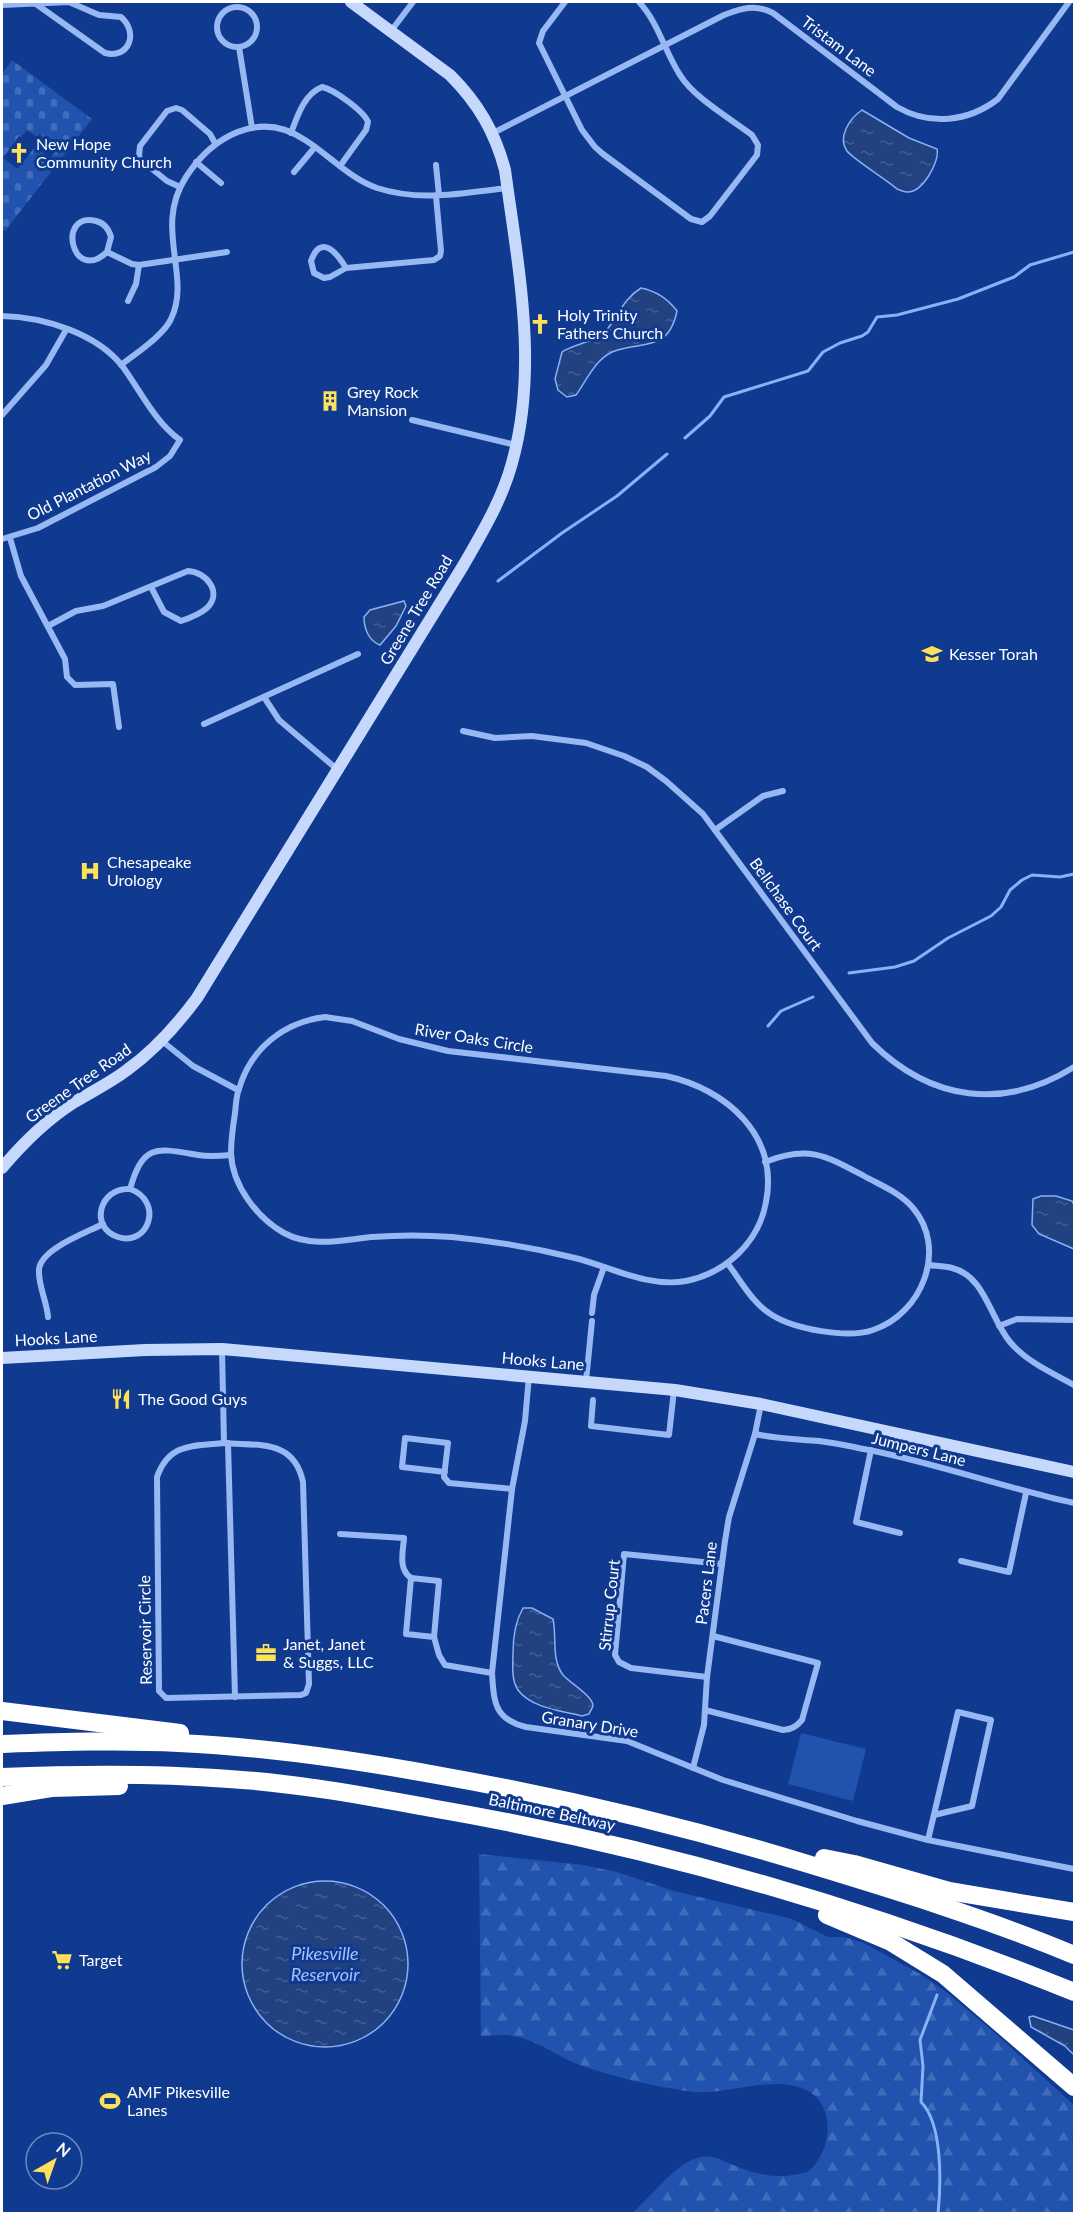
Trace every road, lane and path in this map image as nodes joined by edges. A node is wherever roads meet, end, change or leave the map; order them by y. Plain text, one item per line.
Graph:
1 (351, 2) edge
2 (413, 2) edge
3 (565, 2) edge
4 (639, 2) edge
5 (1069, 2) edge
6 (36, 4) junction
7 (2, 5) edge
8 (391, 31) junction
9 (664, 46) junction
10 (239, 47) junction
11 (565, 96) junction
12 (252, 128) junction
13 (291, 133) junction
14 (493, 133) junction
15 (215, 143) junction
16 (315, 147) junction
17 (196, 162) junction
18 (436, 165) dead end
19 (340, 166) junction
20 (294, 172) dead end
21 (221, 183) dead end
22 (180, 188) junction
23 (507, 188) junction
24 (438, 196) junction
25 (107, 252) junction
26 (227, 252) dead end
27 (174, 260) junction
28 (139, 265) junction
29 (346, 268) junction
30 (128, 301) dead end
31 (2, 316) edge
32 (66, 330) junction
33 (121, 365) junction
34 (2, 414) edge
35 (412, 420) dead end
36 (516, 445) junction
37 (10, 538) junction
38 (2, 539) edge
39 (151, 586) junction
40 (48, 626) junction
41 (358, 654) dead end
42 (264, 697) junction
43 (204, 724) dead end
44 (119, 727) dead end
45 (462, 731) dead end
46 (338, 770) junction
47 (783, 791) dead end
48 (715, 830) junction
49 (162, 1041) junction
50 (1074, 1067) edge
51 (238, 1090) junction
52 (231, 1155) junction
53 (765, 1162) junction
54 (2, 1168) edge
55 (130, 1189) junction
56 (103, 1224) junction
57 (728, 1264) junction
58 (929, 1265) junction
59 (604, 1267) junction
60 (592, 1313) dead end
61 (48, 1317) dead end
62 (1074, 1320) edge
63 (592, 1321) dead end
64 (999, 1326) junction
65 (222, 1349) junction
66 (2, 1358) edge
67 (529, 1376) junction
68 (586, 1382) junction
69 (1074, 1385) edge
70 (675, 1390) junction
71 (593, 1400) dead end
72 (761, 1404) junction
73 (755, 1434) junction
74 (226, 1443) junction
75 (871, 1450) junction
76 (445, 1472) junction
77 (1074, 1472) edge
78 (512, 1489) junction
79 (1026, 1493) junction
80 (1074, 1503) edge
81 (900, 1533) dead end
82 (340, 1534) dead end
83 (961, 1561) dead end
84 (722, 1564) junction
85 (411, 1578) junction
86 (713, 1636) junction
87 (434, 1637) junction
88 (492, 1673) junction
89 (707, 1677) junction
90 (235, 1697) junction
91 (705, 1710) junction
92 (2, 1711) edge
93 (2, 1744) edge
94 (240, 1747) junction
95 (693, 1768) junction
96 (2, 1777) edge
97 (231, 1779) junction
98 (2, 1796) edge
99 (934, 1815) junction
100 (928, 1840) junction
101 (736, 1842) junction
102 (1074, 1869) edge
103 (728, 1874) junction
104 (1074, 1912) edge
105 (1074, 1955) edge
106 (1074, 1992) edge
107 (1074, 2087) edge

1 - 8 street, Greene Tree Road
2 - 8 street
3 - 11 street
4 - 9 street
5 - 9 street, Tristam Lane
6 - 6 street
6 - 7 street
8 - 14 street, Greene Tree Road
9 - 11 street, Tristam Lane
9 - 11 street
10 - 10 street
10 - 12 street
11 - 14 street, Tristam Lane
12 - 13 street
12 - 15 street
13 - 16 street
13 - 19 street
14 - 23 street, Greene Tree Road
15 - 17 street
15 - 22 street
16 - 19 street
16 - 20 street
17 - 21 street
17 - 22 street
18 - 24 street
19 - 24 street
22 - 27 street
23 - 24 street
23 - 36 street, Greene Tree Road
24 - 29 street
25 - 25 street
25 - 28 street
26 - 27 street
27 - 28 street
27 - 33 street
28 - 30 street
29 - 29 street
31 - 32 street
32 - 33 street
32 - 34 street
33 - 37 street, Old Plantation Way
35 - 36 street
36 - 46 street, Greene Tree Road
37 - 38 street, Old Plantation Way
37 - 40 street
39 - 39 street
39 - 40 street
40 - 44 street
41 - 42 street
42 - 43 street
42 - 46 street
45 - 48 street, Bellchase Court
46 - 49 street, Greene Tree Road
47 - 48 street
48 - 50 street, Bellchase Court
49 - 51 street
49 - 54 street, Greene Tree Road
51 - 52 street, River Oaks Circle
51 - 53 street, River Oaks Circle
52 - 55 street
52 - 59 street, River Oaks Circle
53 - 57 street, River Oaks Circle
53 - 58 street
55 - 56 street
55 - 56 street
56 - 61 street
57 - 58 street
57 - 59 street, River Oaks Circle
58 - 64 street
59 - 60 street
62 - 64 street
63 - 68 street
64 - 69 street
65 - 66 street, Hooks Lane
65 - 67 street, Hooks Lane
65 - 74 street
67 - 68 street, Hooks Lane
67 - 78 street, Granary Drive
68 - 70 street, Hooks Lane
70 - 71 street
70 - 72 street, Hooks Lane
72 - 73 street, Pacers Lane
72 - 77 street, Hooks Lane
73 - 75 street, Jumpers Lane
73 - 84 street, Pacers Lane
74 - 90 street
74 - 90 street, Reservoir Circle
74 - 90 street, Reservoir Circle
75 - 79 street, Jumpers Lane
75 - 81 street
76 - 76 street
76 - 78 street
78 - 88 street, Granary Drive
79 - 80 street, Jumpers Lane
79 - 83 street
82 - 85 street
84 - 86 street, Pacers Lane
84 - 89 street, Stirrup Court
85 - 87 street
85 - 87 street
86 - 89 street, Pacers Lane
86 - 91 street
87 - 88 street
88 - 95 street, Granary Drive
89 - 91 street, Pacers Lane
91 - 95 street, Pacers Lane
92 - 94 highway
93 - 94 highway, Baltimore Beltway
94 - 101 highway, Baltimore Beltway
95 - 100 street, Granary Drive
96 - 97 highway, Baltimore Beltway
97 - 98 highway
97 - 103 highway, Baltimore Beltway
99 - 99 street
99 - 100 street
100 - 102 street, Granary Drive
101 - 104 highway
101 - 105 highway, Baltimore Beltway
103 - 106 highway, Baltimore Beltway
103 - 107 highway

